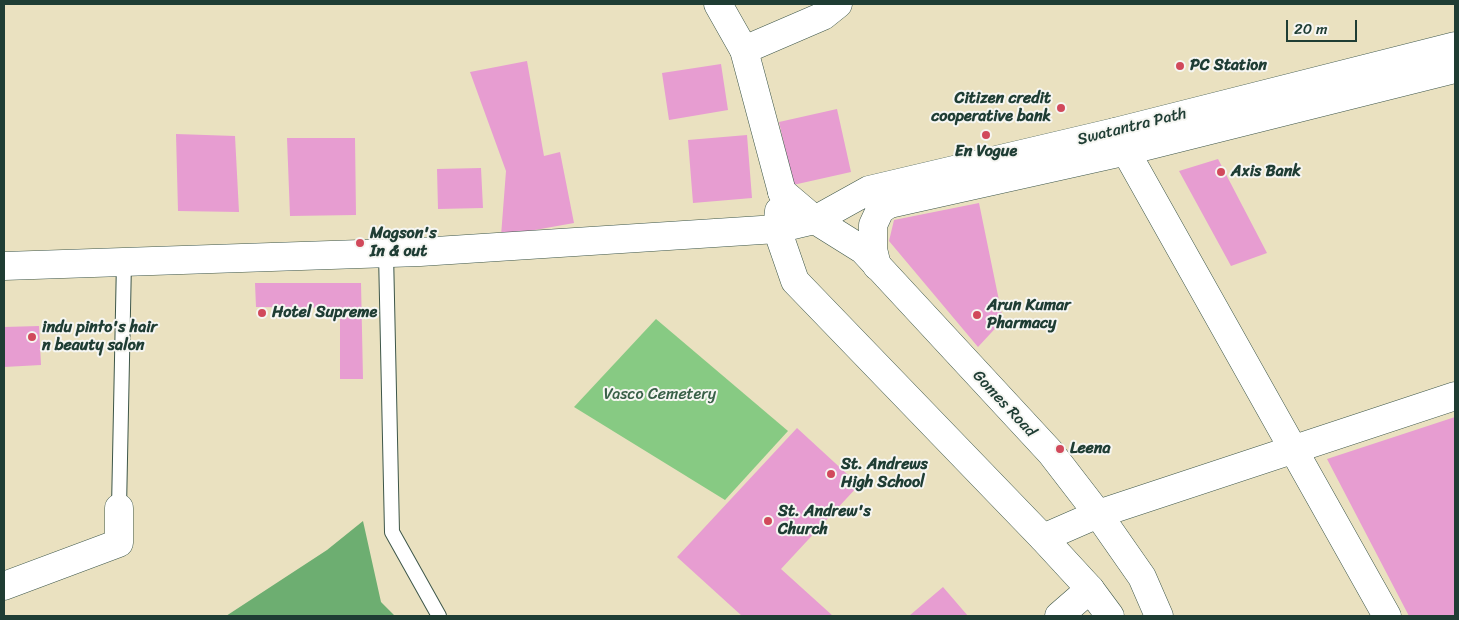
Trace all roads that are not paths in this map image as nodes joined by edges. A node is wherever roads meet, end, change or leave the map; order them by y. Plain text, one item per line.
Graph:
1 (718, 4) edge
2 (838, 4) edge
3 (1455, 46) edge
4 (744, 50) junction
5 (1455, 69) edge
6 (1121, 142) junction
7 (782, 192) junction
8 (815, 220) junction
9 (777, 229) junction
10 (386, 253) junction
11 (124, 261) junction
12 (4, 266) edge
13 (877, 266) junction
14 (1455, 396) edge
15 (1295, 450) junction
16 (119, 508) joint
17 (1098, 514) junction
18 (1042, 538) junction
19 (4, 586) edge
20 (1090, 589) junction
21 (440, 616) edge
22 (1059, 616) edge
23 (1110, 616) edge
24 (1159, 616) edge
25 (1387, 616) edge

1 - 4 street
2 - 4 street
3 - 6 street, Swatantra Path
4 - 7 street
5 - 6 street, Swatantra Path
6 - 8 street, Swatantra Path
6 - 13 street, Swatantra Path
6 - 15 street
7 - 8 street, Gomes Road
7 - 9 street
8 - 9 street, Swatantra Path
8 - 13 street, Gomes Road
9 - 10 street, Swatantra Path
9 - 18 street
10 - 11 street, Swatantra Path
10 - 21 lane
11 - 12 street, Swatantra Path
11 - 16 lane
13 - 17 street, Gomes Road
14 - 15 street
15 - 17 street
15 - 25 street
16 - 19 street
17 - 18 street
17 - 24 street, Gomes Road
18 - 20 street
20 - 22 street
20 - 23 street

